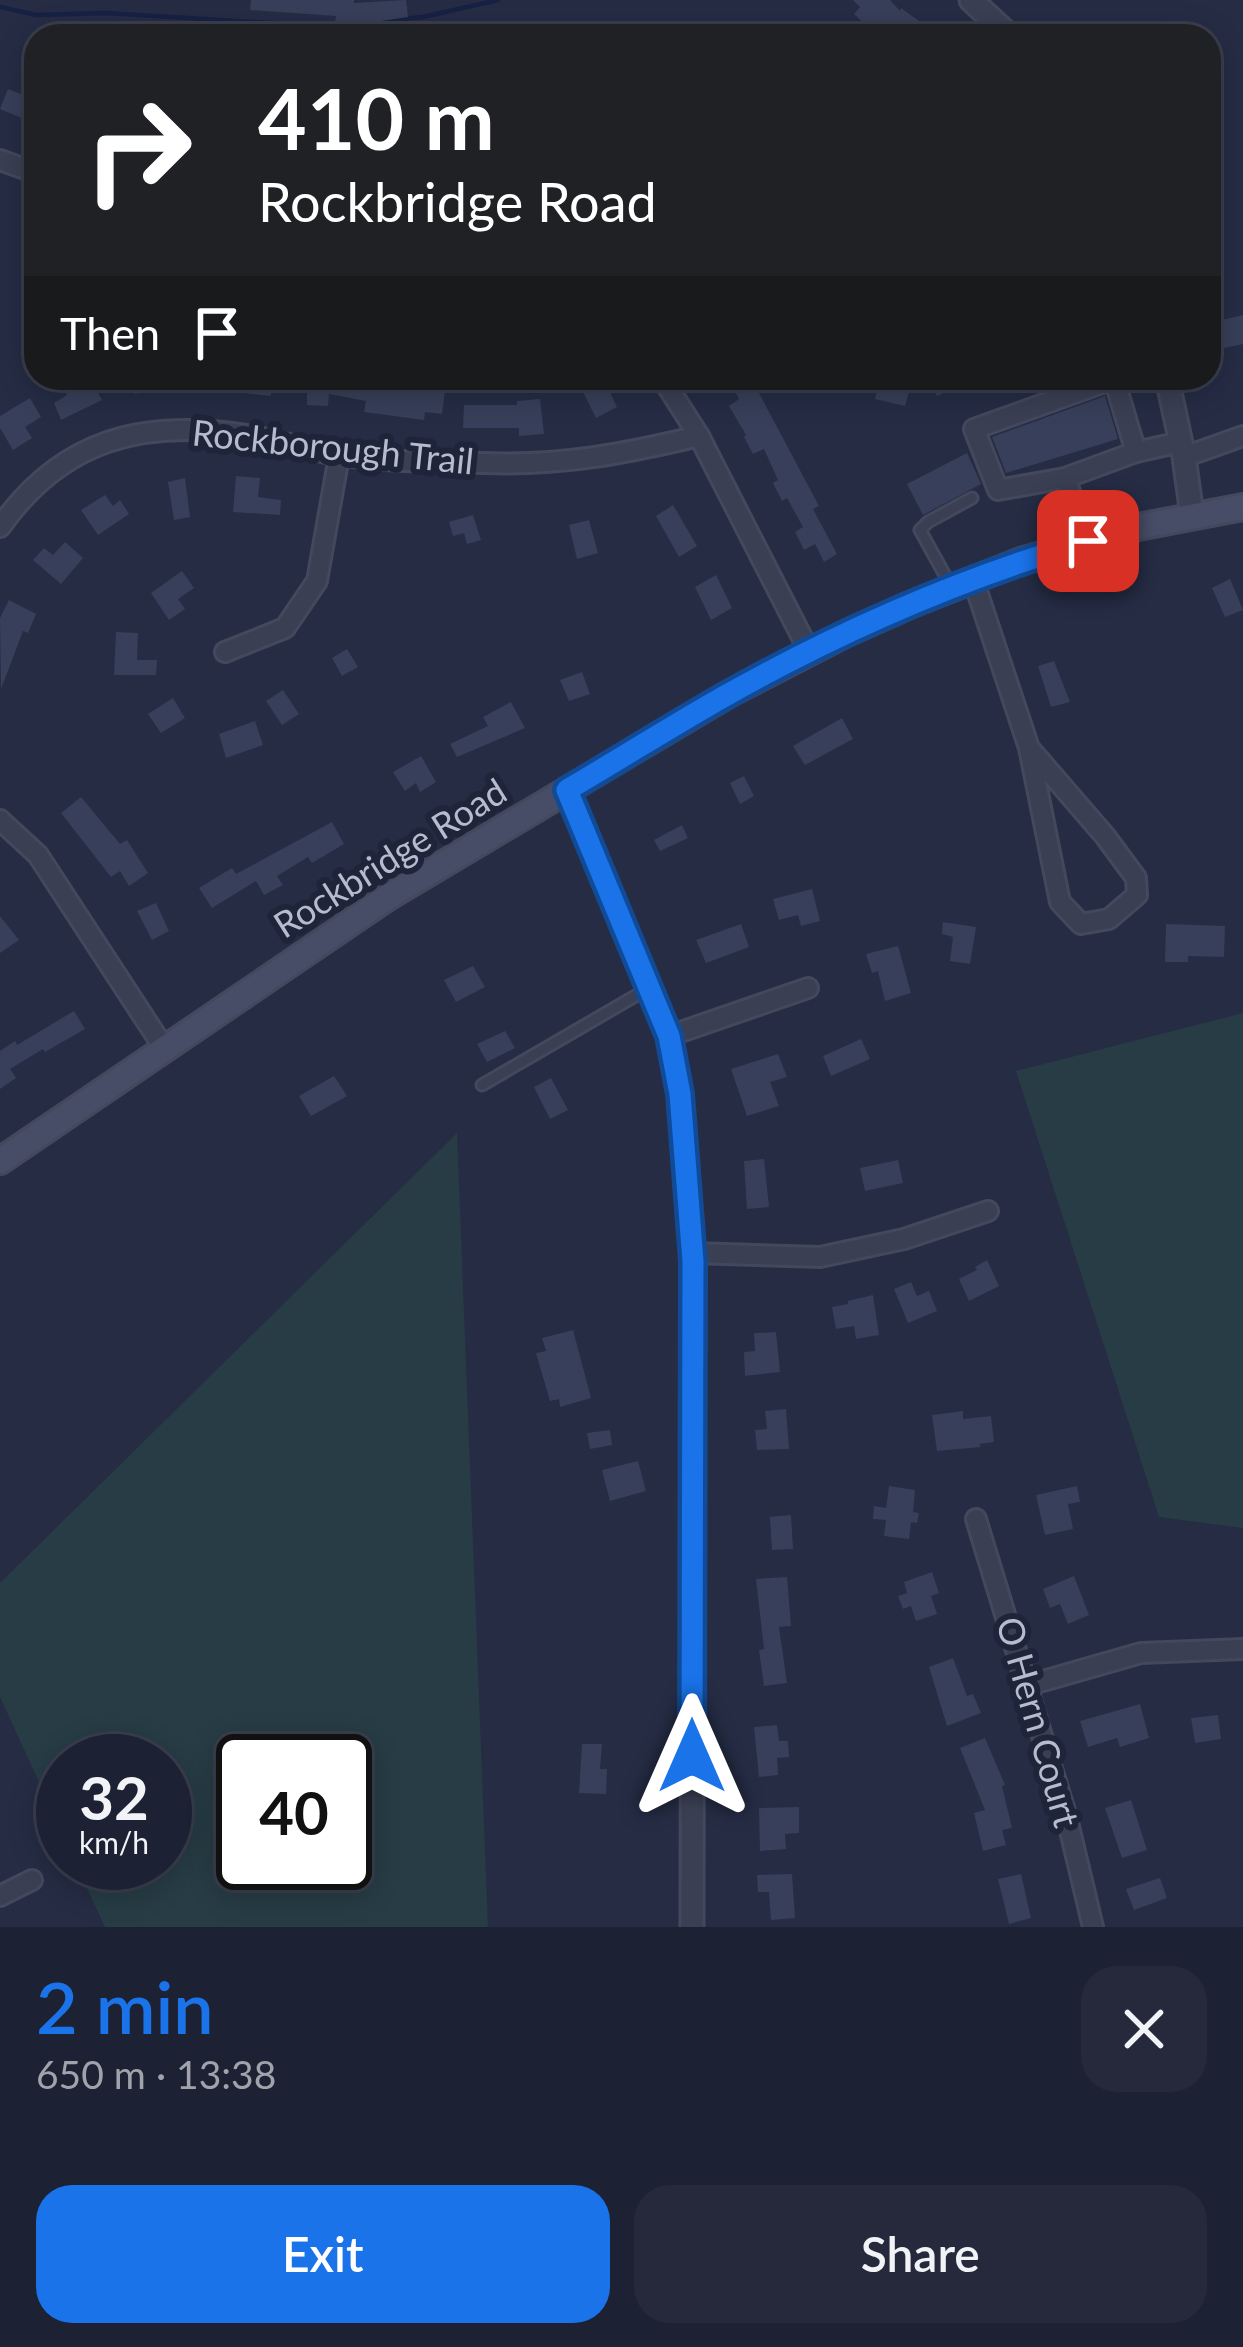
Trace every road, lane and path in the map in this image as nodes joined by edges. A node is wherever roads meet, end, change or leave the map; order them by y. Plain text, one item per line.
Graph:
1 (971, 0) edge
2 (997, 24) edge
3 (669, 390) edge
4 (1082, 390) edge
5 (1118, 390) edge
6 (1170, 390) edge
7 (698, 436) junction
8 (1243, 436) edge
9 (1182, 450) junction
10 (1136, 452) junction
11 (339, 456) junction
12 (1064, 478) junction
13 (972, 498) dead end
14 (1243, 507) edge
15 (1192, 515) junction
16 (0, 527) edge
17 (1088, 541) junction
18 (962, 584) junction
19 (225, 652) dead end
20 (810, 653) junction
21 (1029, 748) junction
22 (567, 790) junction
23 (0, 820) edge
24 (649, 988) junction
25 (808, 988) dead end
26 (669, 1036) junction
27 (164, 1048) junction
28 (482, 1085) dead end
29 (0, 1161) edge
30 (988, 1210) dead end
31 (693, 1253) junction
32 (976, 1519) dead end
33 (1243, 1649) edge
34 (1029, 1685) junction
35 (32, 1880) dead end
36 (0, 1896) edge
37 (692, 1927) edge
38 (1094, 1927) edge

1 - 2 street
3 - 7 street
4 - 12 street
5 - 10 street
6 - 9 street
7 - 11 street, Rockborough Trail
7 - 20 street
8 - 9 street
9 - 10 street
9 - 15 street
10 - 12 street
11 - 16 street, Rockborough Trail
11 - 19 street
12 - 17 street
13 - 18 lane
14 - 15 main road, Rockbridge Road
15 - 17 main road, Rockbridge Road
17 - 18 main road, Rockbridge Road
18 - 20 main road, Rockbridge Road
18 - 21 street
20 - 22 main road, Rockbridge Road
21 - 21 street
22 - 24 street
22 - 27 main road, Rockbridge Road
23 - 27 street
24 - 26 street
24 - 28 lane
25 - 26 street
26 - 31 street
27 - 29 main road, Rockbridge Road
30 - 31 street
31 - 37 street
32 - 34 street, O Hern Court
33 - 34 street
34 - 38 street, O Hern Court
35 - 36 street

